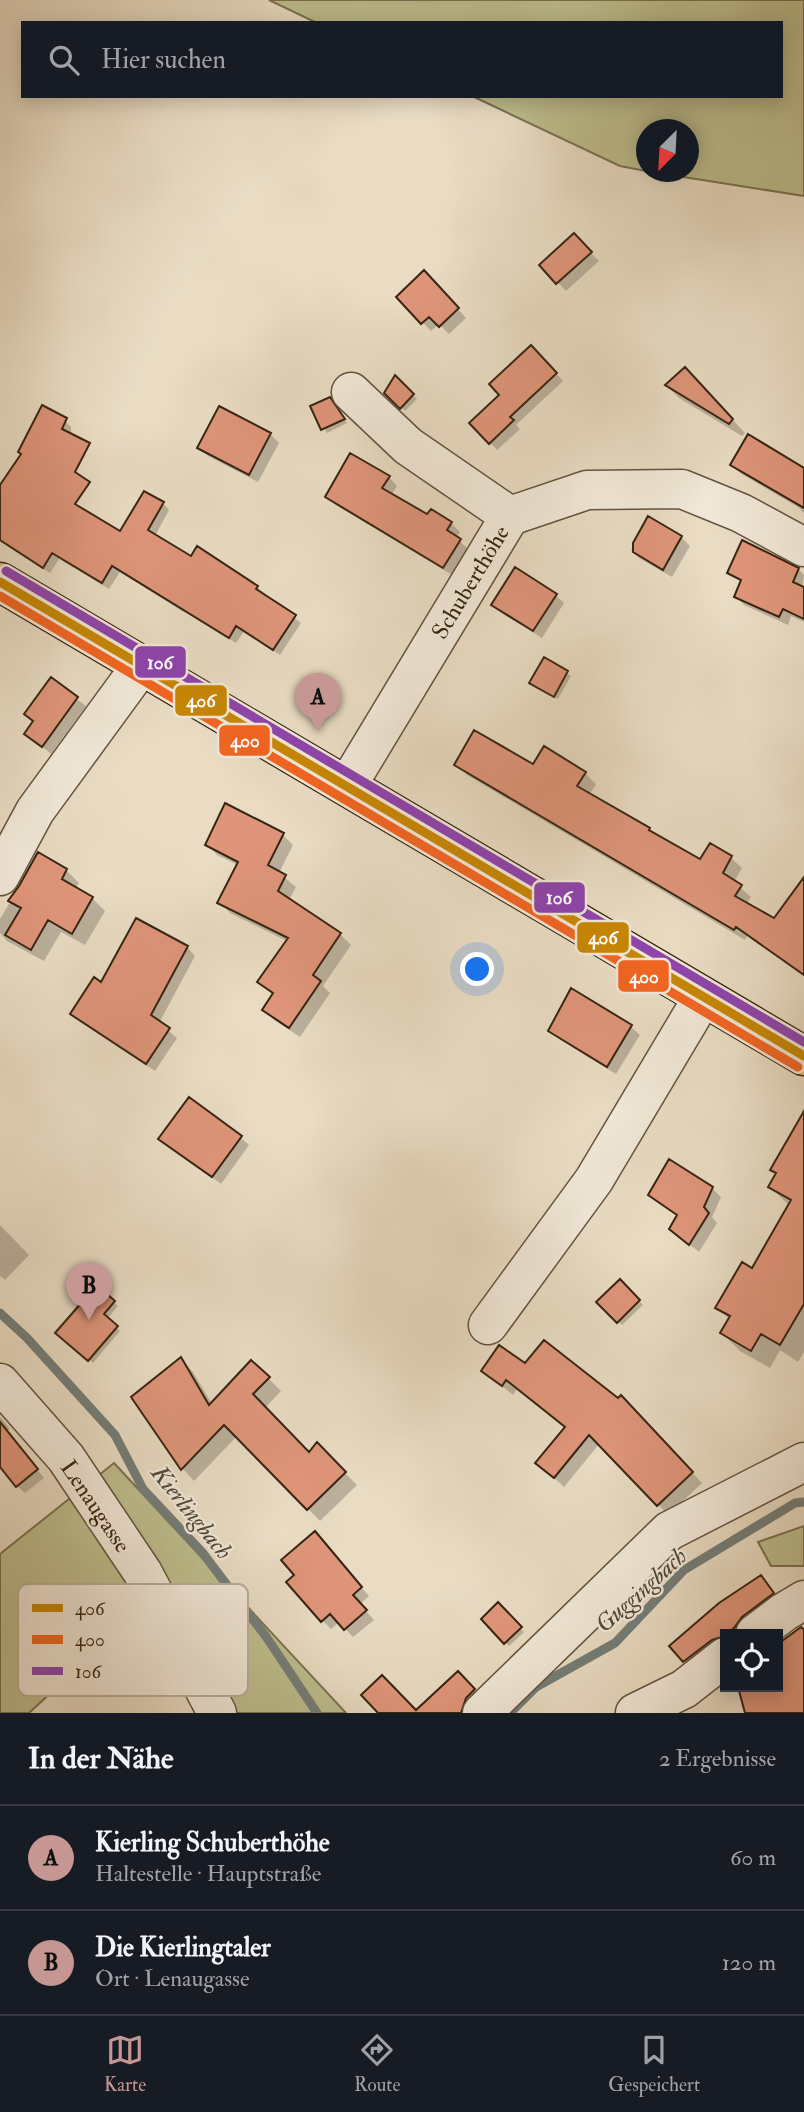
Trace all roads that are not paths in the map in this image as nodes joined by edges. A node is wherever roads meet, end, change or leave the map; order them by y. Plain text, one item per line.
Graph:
1 (351, 392) dead end
2 (510, 516) junction
3 (804, 547) edge
4 (0, 582) edge
5 (141, 666) junction
6 (347, 786) junction
7 (0, 876) edge
8 (704, 997) junction
9 (804, 1056) edge
10 (488, 1325) dead end
11 (0, 1383) edge
12 (804, 1462) edge
13 (149, 1584) edge
14 (804, 1600) edge
15 (762, 1629) edge
16 (720, 1661) edge
17 (208, 1696) edge
18 (217, 1713) edge
19 (482, 1713) edge
20 (635, 1713) edge

1 - 2 street, Schuberthöhe
2 - 3 street
2 - 6 street, Schuberthöhe
4 - 5 main road
5 - 6 main road
5 - 7 street
6 - 8 main road
8 - 9 main road
8 - 10 street
11 - 13 street, Lenaugasse
12 - 19 street
14 - 15 street
16 - 20 street
17 - 18 street, Lenaugasse

